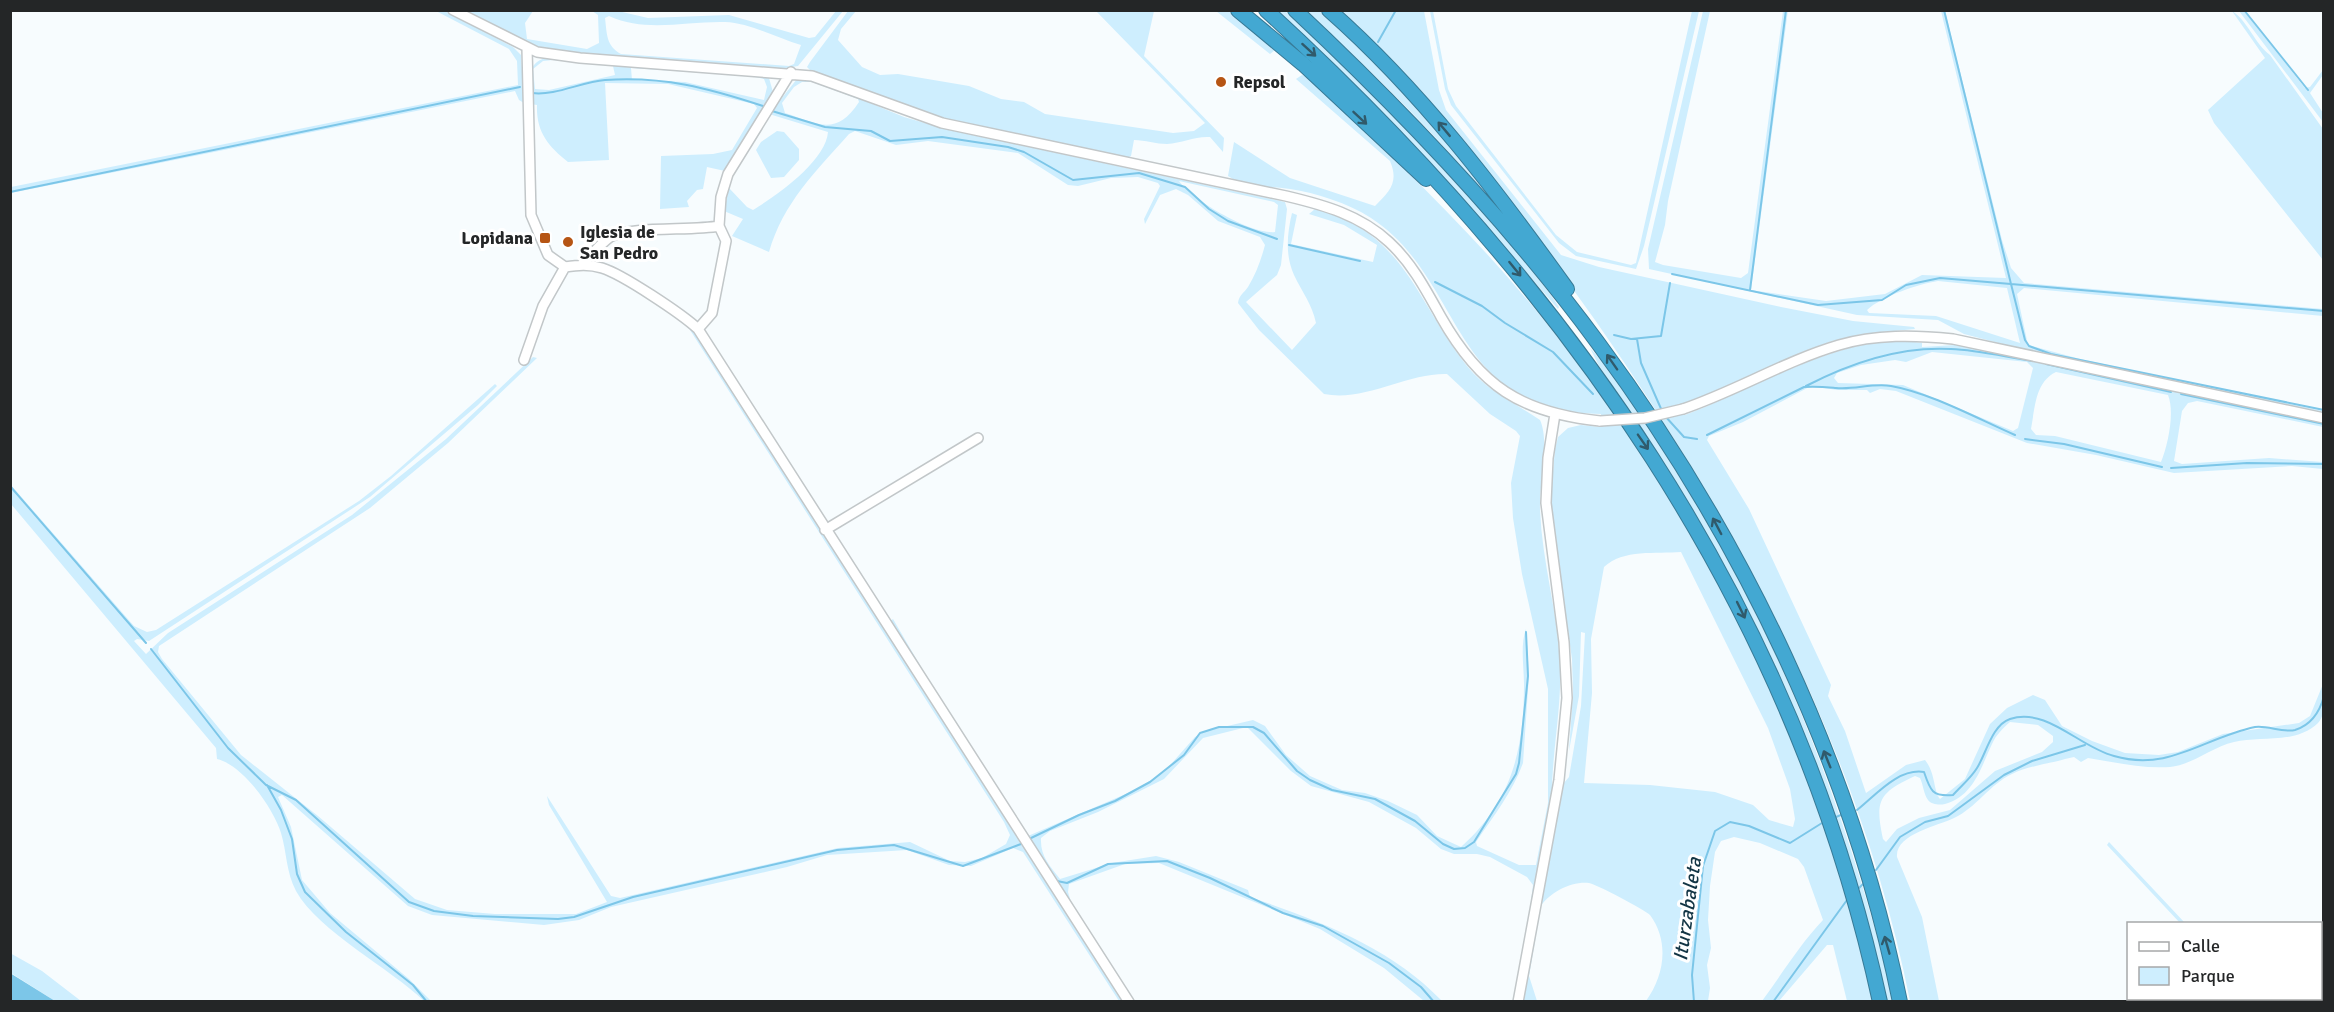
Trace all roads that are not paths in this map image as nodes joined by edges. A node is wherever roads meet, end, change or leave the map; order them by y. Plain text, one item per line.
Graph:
1 (453, 10) edge
2 (1238, 10) edge
3 (1266, 10) edge
4 (1295, 10) edge
5 (1329, 10) edge
6 (527, 48) junction
7 (791, 72) junction
8 (719, 226) junction
9 (1496, 246) junction
10 (582, 264) junction
11 (565, 267) junction
12 (698, 328) junction
13 (1598, 343) junction
14 (524, 360) dead end
15 (1555, 414) junction
16 (2324, 418) edge
17 (978, 438) dead end
18 (825, 530) junction
19 (1129, 1002) edge
20 (1518, 1002) edge
21 (1880, 1002) edge
22 (1900, 1002) edge

1 - 6 street
2 -> 9 highway
3 -> 9 highway
4 - 13 highway
13 -> 5 highway
6 - 7 street
6 - 11 street
7 - 8 street
7 - 15 street
8 - 10 street
8 - 12 street
9 -> 21 highway
10 - 11 street
10 - 12 street
11 - 14 street
12 - 18 street
22 -> 13 highway
15 - 16 street, bridge
15 - 20 street
17 - 18 street
18 - 19 street

